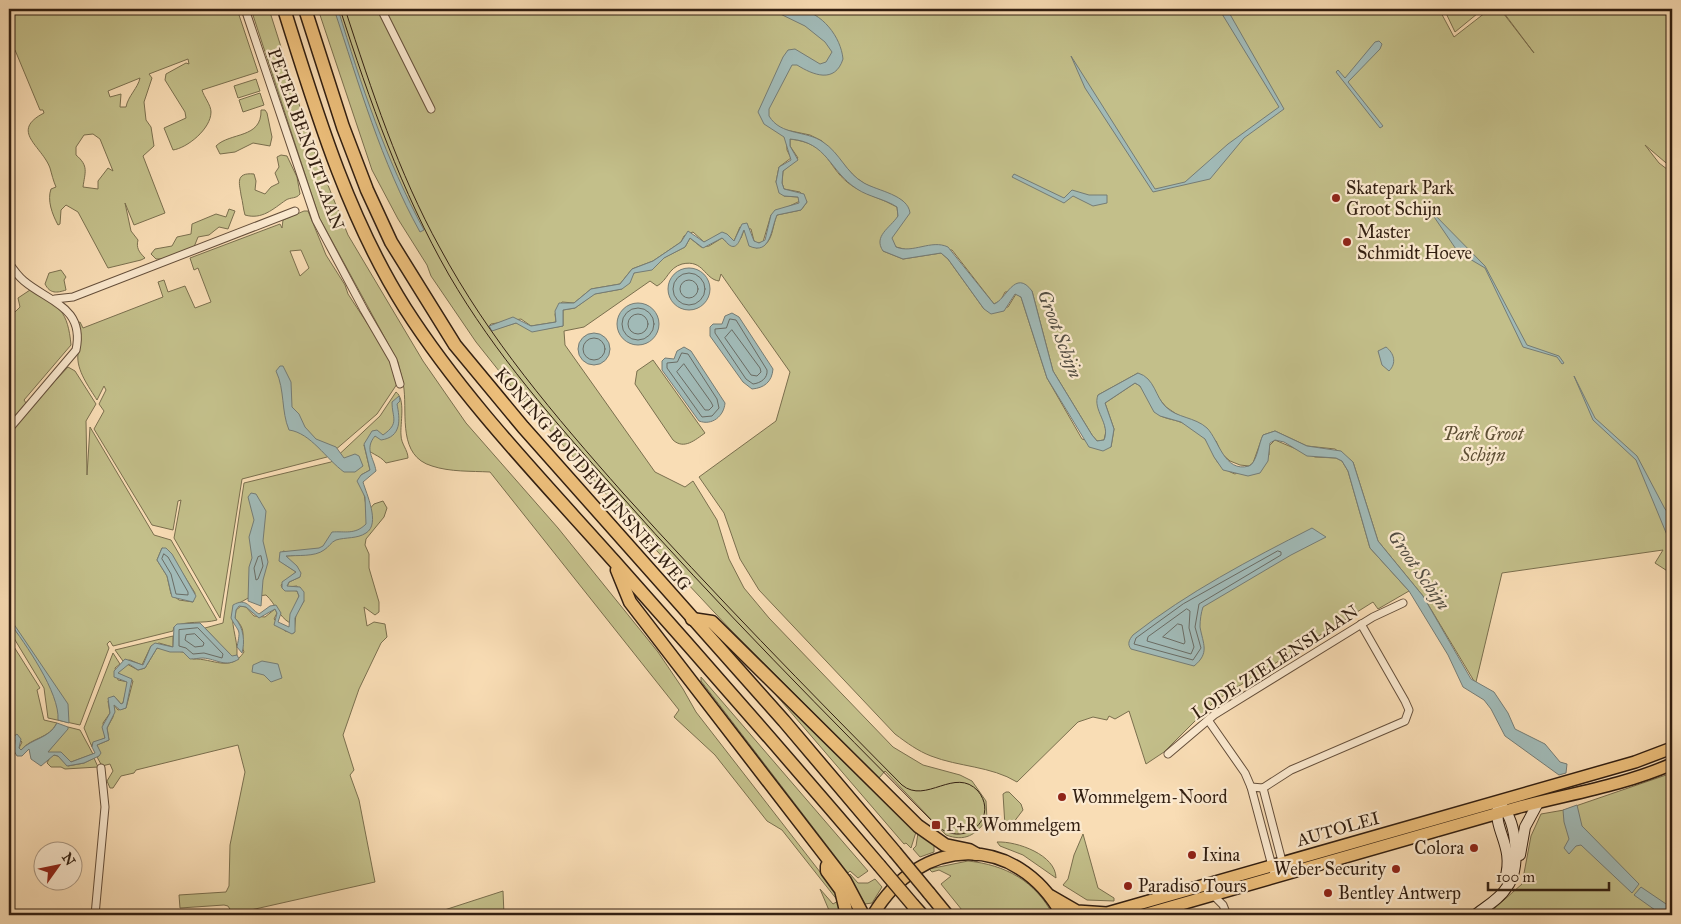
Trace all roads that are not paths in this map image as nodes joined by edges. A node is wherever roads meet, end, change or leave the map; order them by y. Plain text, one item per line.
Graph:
1 (245, 9) edge
2 (284, 9) edge
3 (305, 9) edge
4 (381, 9) edge
5 (430, 109) dead end
6 (295, 211) dead end
7 (9, 263) edge
8 (55, 299) junction
9 (400, 384) dead end
10 (9, 429) edge
11 (614, 561) junction
12 (1403, 603) dead end
13 (692, 619) junction
14 (1361, 624) junction
15 (1208, 720) junction
16 (1672, 748) edge
17 (1168, 754) dead end
18 (1669, 765) edge
19 (101, 768) dead end
20 (1250, 787) junction
21 (1263, 788) junction
22 (1498, 801) junction
23 (1538, 802) junction
24 (1502, 813) junction
25 (825, 854) junction
26 (976, 854) junction
27 (1516, 860) junction
28 (1279, 870) junction
29 (1213, 895) junction
30 (1051, 896) junction
31 (1490, 903) junction
32 (918, 910) edge
33 (95, 915) edge
34 (847, 915) edge
35 (863, 915) edge
36 (873, 915) edge
37 (947, 915) edge
38 (1062, 915) edge
39 (1143, 915) edge
40 (1227, 915) edge
41 (1475, 915) edge

1 - 9 street, PETER BENOITLAAN
2 - 11 highway
3 - 13 highway, KONING BOUDEWIJNSNELWEG
4 - 5 street
6 - 8 street, PETER BENOITLAAN
7 - 8 street
8 - 10 street
11 - 25 highway
11 - 32 highway, bridge
12 - 14 street, LODE ZIELENSLAAN
13 - 26 highway
13 - 37 highway, KONING BOUDEWIJNSNELWEG, bridge
14 - 15 street, LODE ZIELENSLAAN
14 - 21 street
15 - 17 street, LODE ZIELENSLAAN
15 - 20 street
16 - 22 main road, AUTOLEI
18 - 23 main road, AUTOLEI
19 - 33 street
20 - 21 street
20 - 28 street
21 - 28 street
22 - 24 street
22 - 28 main road, AUTOLEI
23 - 24 main road, AUTOLEI
23 - 27 street
24 - 27 street
24 - 28 main road, AUTOLEI
24 - 31 street
25 - 34 highway
25 - 35 highway
26 - 30 main road, AUTOLEI
26 - 36 main road, AUTOLEI
27 - 31 street
28 - 29 main road, AUTOLEI
28 - 30 main road, AUTOLEI
29 - 39 main road, AUTOLEI
29 - 40 street
30 - 38 main road, AUTOLEI
31 - 41 street

